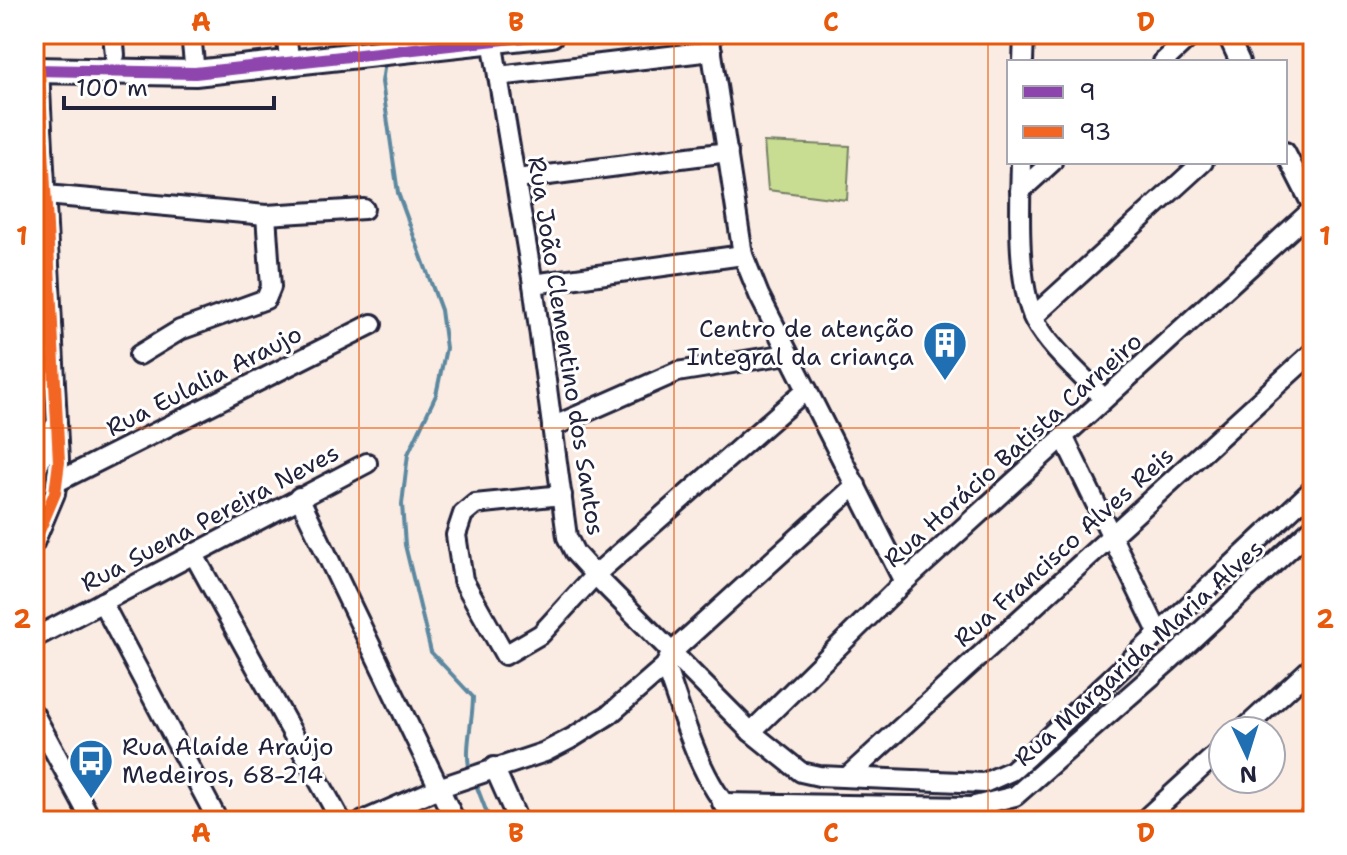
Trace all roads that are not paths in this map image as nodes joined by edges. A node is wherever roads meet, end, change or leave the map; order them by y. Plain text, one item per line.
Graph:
1 (191, 34) edge
2 (286, 34) edge
3 (551, 34) edge
4 (1024, 34) edge
5 (1193, 34) edge
6 (1227, 34) edge
7 (480, 39) edge
8 (710, 42) edge
9 (114, 45) edge
10 (391, 49) edge
11 (1023, 60) edge
12 (1165, 60) edge
13 (1239, 60) edge
14 (36, 65) edge
15 (290, 65) junction
16 (202, 67) junction
17 (498, 76) junction
18 (728, 152) junction
19 (1287, 156) edge
20 (1021, 164) edge
21 (1050, 164) edge
22 (1201, 164) edge
23 (517, 179) junction
24 (1020, 191) junction
25 (46, 195) junction
26 (1313, 208) edge
27 (364, 209) dead end
28 (266, 215) junction
29 (743, 255) junction
30 (533, 284) junction
31 (1033, 317) junction
32 (372, 324) dead end
33 (1313, 352) edge
34 (788, 354) junction
35 (139, 355) dead end
36 (43, 376) edge
37 (807, 389) junction
38 (1104, 399) junction
39 (54, 427) junction
40 (552, 427) junction
41 (1064, 438) junction
42 (367, 463) dead end
43 (34, 476) edge
44 (57, 482) junction
45 (856, 485) junction
46 (1313, 489) edge
47 (562, 495) junction
48 (299, 497) junction
49 (1313, 527) edge
50 (1112, 537) junction
51 (34, 543) edge
52 (193, 553) junction
53 (595, 575) junction
54 (904, 582) junction
55 (102, 602) junction
56 (1159, 634) junction
57 (34, 638) edge
58 (669, 659) junction
59 (1313, 666) edge
60 (34, 714) edge
61 (1259, 715) edge
62 (751, 732) junction
63 (1207, 763) edge
64 (491, 769) junction
65 (847, 777) junction
66 (984, 783) junction
67 (448, 784) junction
68 (722, 803) junction
69 (990, 813) edge
70 (1313, 814) edge
71 (92, 821) edge
72 (218, 821) edge
73 (341, 821) edge
74 (363, 821) edge
75 (455, 821) edge
76 (518, 821) edge
77 (741, 821) edge
78 (1143, 821) edge
79 (1306, 821) edge

1 - 16 street
2 - 15 street
3 - 7 main road
4 - 11 street
5 - 12 street
6 - 13 street
7 - 10 main road
7 - 17 street, Rua João Clementino dos Santos
8 - 17 street
8 - 18 street
9 - 14 main road
9 - 16 main road
10 - 15 main road
14 - 16 main road
14 - 25 street
15 - 16 main road
17 - 23 street, Rua João Clementino dos Santos
18 - 23 street
18 - 29 street
19 - 26 street
20 - 24 street
21 - 24 street
22 - 31 street
23 - 30 street, Rua João Clementino dos Santos
24 - 31 street
25 - 28 street
25 - 36 street
26 - 38 street, Rua Horácio Batista Carneiro
27 - 28 street
28 - 35 street
29 - 30 street
29 - 34 street
30 - 40 street, Rua João Clementino dos Santos
31 - 38 street
32 - 44 street, Rua Eulalia Araujo
33 - 50 street, Rua Francisco Alves Reis
34 - 37 street
34 - 40 street
36 - 39 street
37 - 45 street
37 - 53 street
38 - 41 street, Rua Horácio Batista Carneiro
39 - 43 street
39 - 44 street
40 - 47 street, Rua João Clementino dos Santos
41 - 50 street
41 - 54 street, Rua Horácio Batista Carneiro
42 - 48 street, Rua Suena Pereira Neves
44 - 51 street
45 - 54 street
45 - 58 street
46 - 56 street, Rua Margarida Maria Alves
47 - 53 street, Rua João Clementino dos Santos
47 - 53 street
48 - 52 street, Rua Suena Pereira Neves
48 - 67 street
49 - 69 street, Rua Margarida Maria Alves
50 - 56 street
50 - 65 street, Rua Francisco Alves Reis
52 - 55 street, Rua Suena Pereira Neves
52 - 73 street
53 - 58 street, Rua João Clementino dos Santos
54 - 62 street, Rua Horácio Batista Carneiro
55 - 57 street, Rua Suena Pereira Neves
55 - 72 street
56 - 66 street, Rua Margarida Maria Alves
58 - 62 street, Rua João Clementino dos Santos
58 - 64 street
58 - 68 street
59 - 61 street
60 - 71 street
62 - 65 street, Rua João Clementino dos Santos
63 - 78 street
64 - 67 street
64 - 76 street
65 - 66 street, Rua João Clementino dos Santos
66 - 69 street
67 - 74 street
67 - 75 street
68 - 69 street, Rua Margarida Maria Alves
68 - 77 street
70 - 79 street

